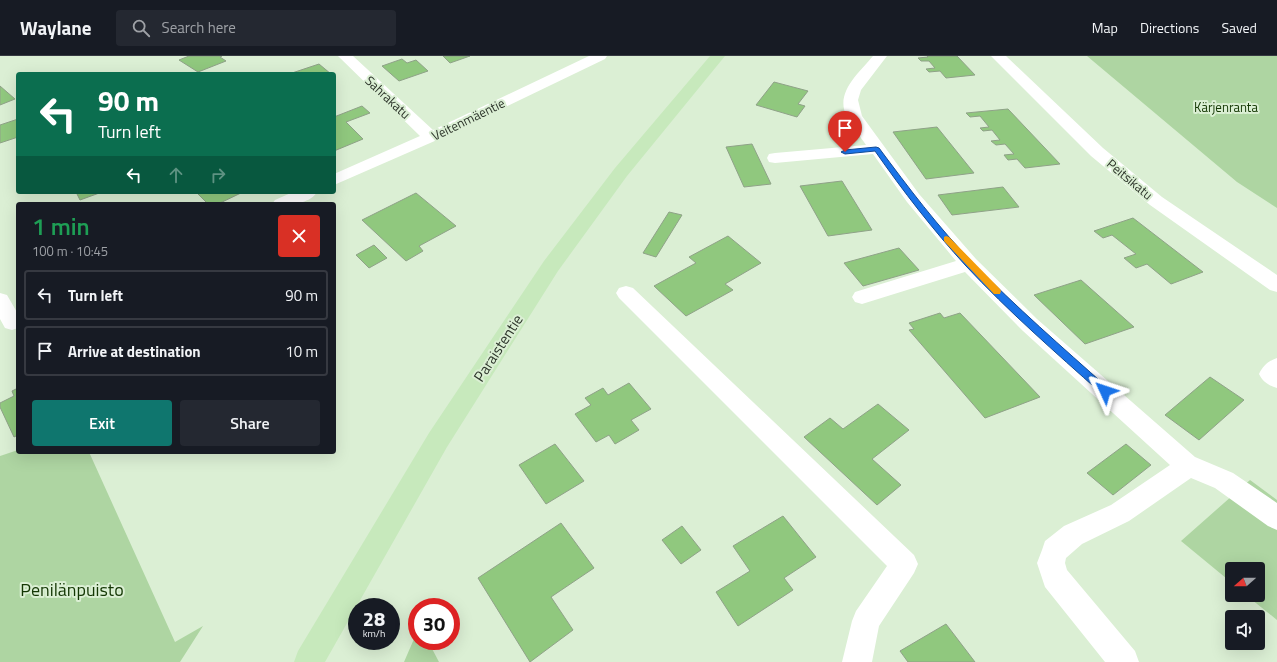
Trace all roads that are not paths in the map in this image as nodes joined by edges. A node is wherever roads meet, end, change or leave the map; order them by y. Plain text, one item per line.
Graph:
1 (345, 56) edge
2 (600, 56) edge
3 (718, 56) edge
4 (880, 56) edge
5 (998, 56) edge
6 (431, 137) junction
7 (876, 149) junction
8 (775, 158) dead end
9 (336, 179) edge
10 (304, 194) edge
11 (286, 202) edge
12 (969, 264) junction
13 (1277, 285) edge
14 (626, 293) dead end
15 (862, 297) dead end
16 (0, 300) edge
17 (10, 323) edge
18 (1277, 367) edge
19 (1277, 379) edge
20 (1188, 466) junction
21 (1277, 518) edge
22 (309, 662) edge
23 (857, 662) edge
24 (1124, 662) edge

1 - 6 street, Sahrakatu
2 - 6 street, Veitenmäentie
3 - 22 main road, Paraistentie
4 - 7 street
5 - 13 street, Peitsikatu
6 - 9 street, Veitenmäentie
7 - 8 street
7 - 12 street
10 - 11 street
12 - 15 street
12 - 20 street
14 - 23 street
16 - 17 street
18 - 19 street
20 - 21 street
20 - 24 street

